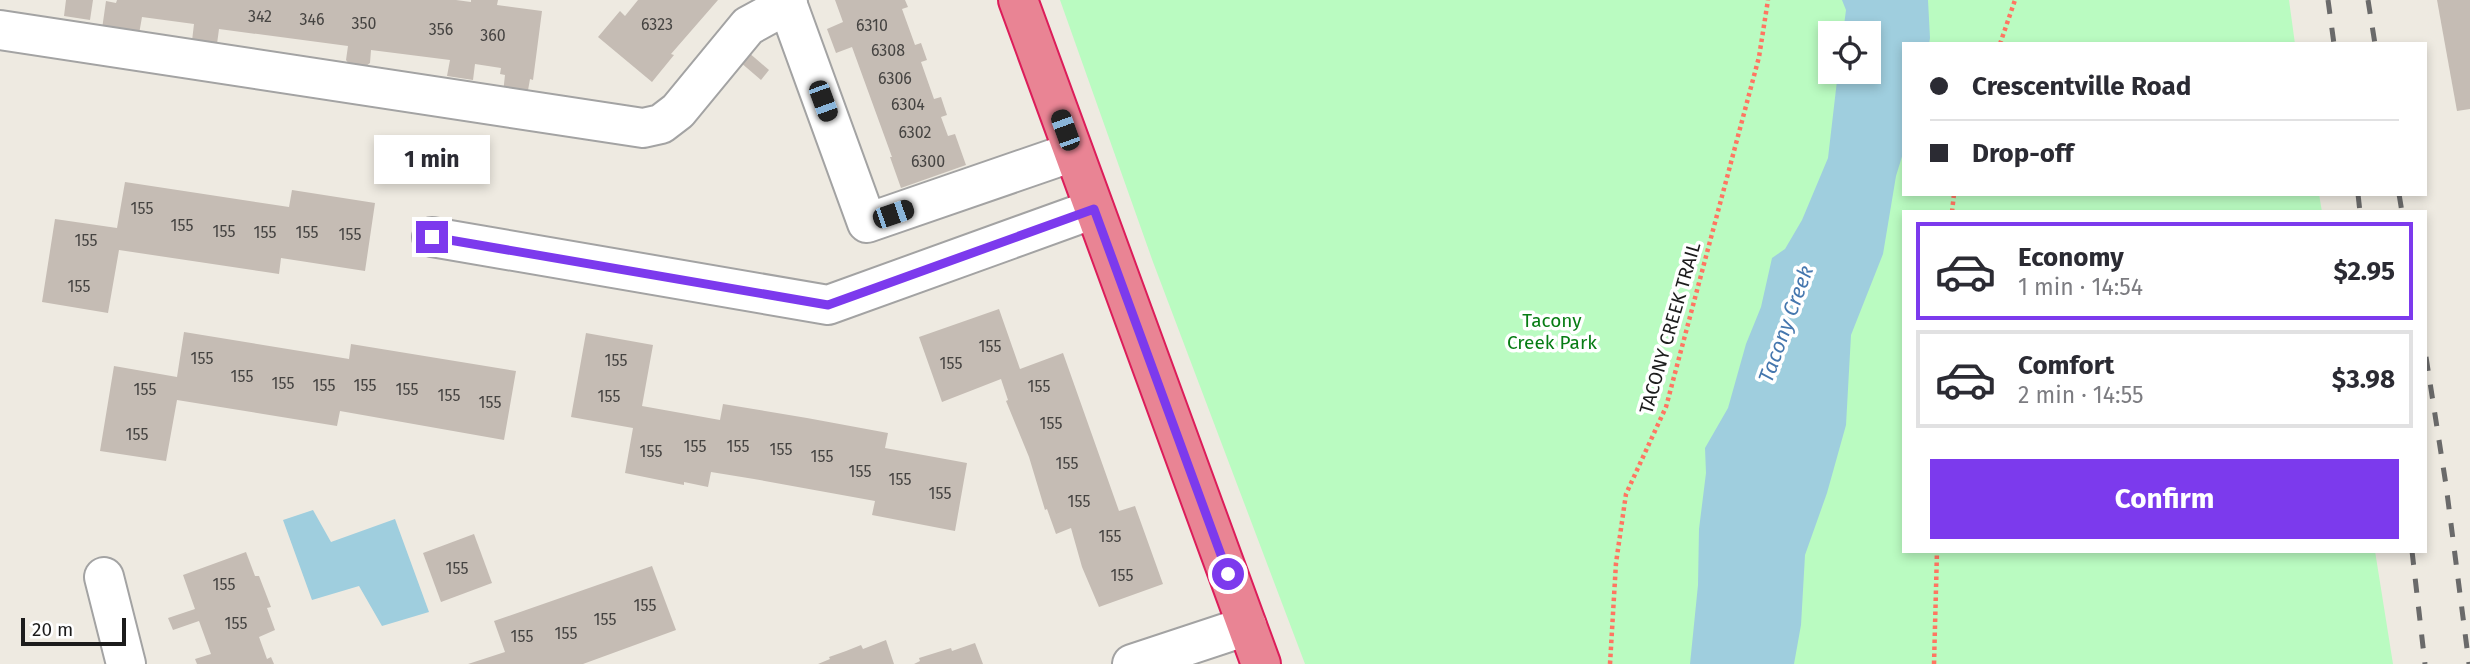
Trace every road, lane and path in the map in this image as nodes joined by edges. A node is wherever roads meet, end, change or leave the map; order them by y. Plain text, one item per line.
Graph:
1 (1018, 0) edge
2 (1768, 0) edge
3 (2015, 0) edge
4 (787, 2) edge
5 (0, 30) edge
6 (2001, 42) edge
7 (1073, 152) junction
8 (1094, 209) junction
9 (432, 237) dead end
10 (1937, 553) edge
11 (104, 577) dead end
12 (1247, 626) junction
13 (126, 664) edge
14 (1132, 664) edge
15 (1261, 664) edge
16 (1610, 664) edge
17 (1934, 664) edge

1 - 7 highway
2 - 16 path, TACONY CREEK TRAIL
3 - 6 path
4 - 5 lane
4 - 7 lane
7 - 8 highway
8 - 9 lane
8 - 12 highway
10 - 17 path
11 - 13 lane
12 - 14 lane
12 - 15 highway

